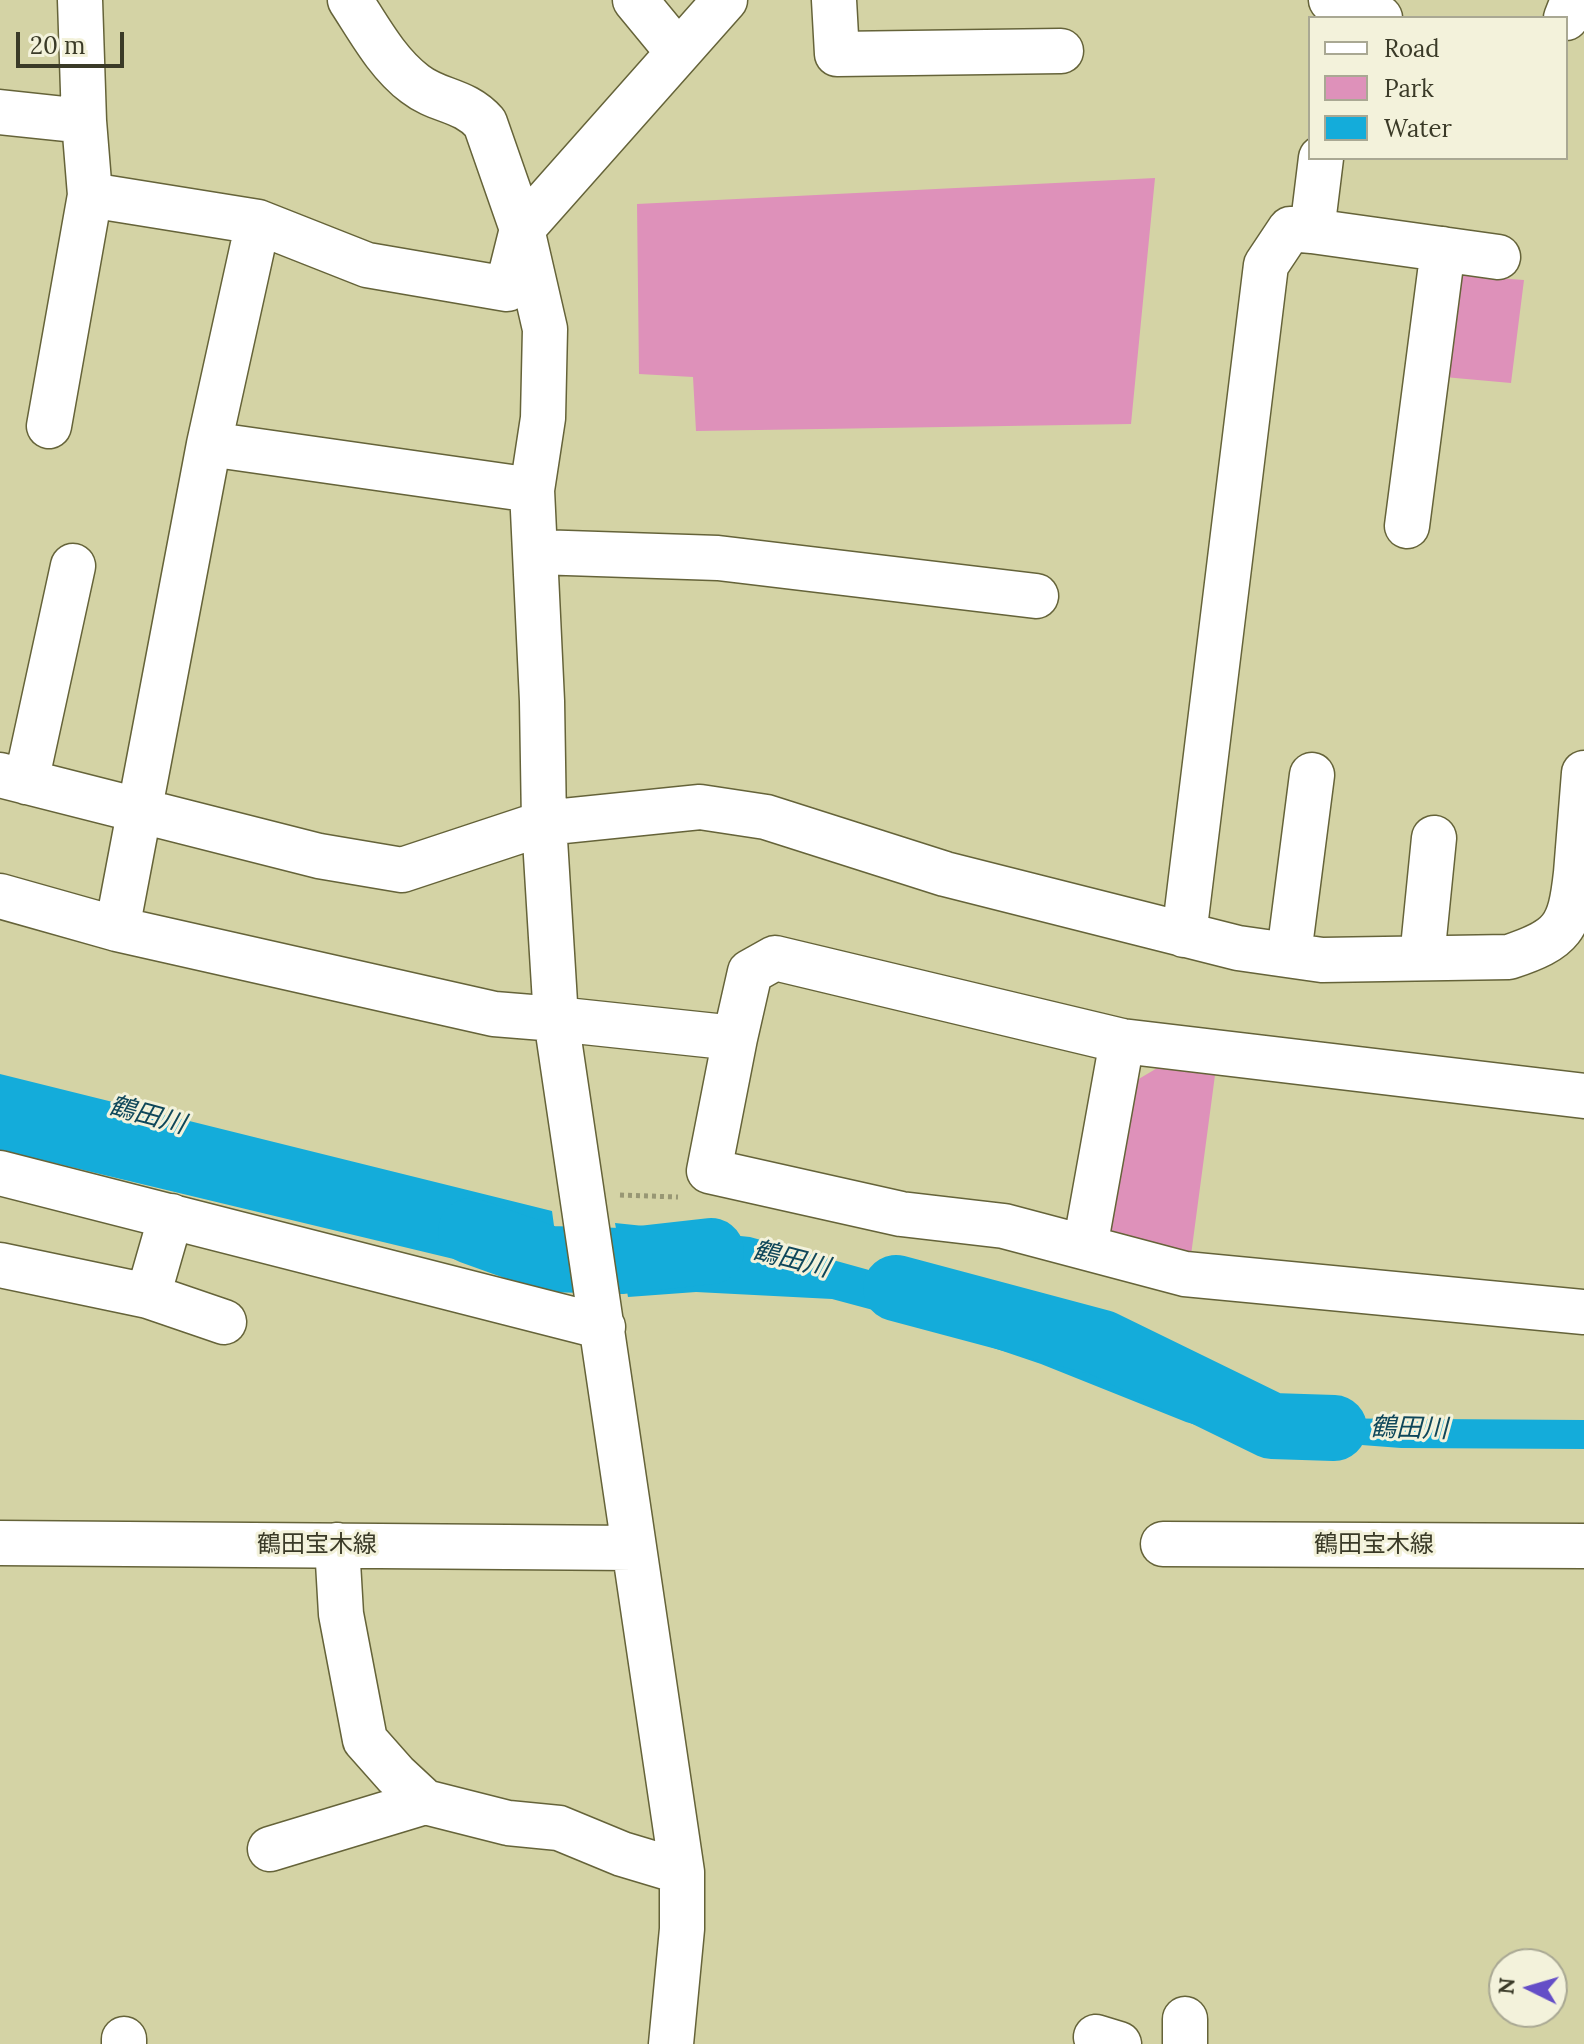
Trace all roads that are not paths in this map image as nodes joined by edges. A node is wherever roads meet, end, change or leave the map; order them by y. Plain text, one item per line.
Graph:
1 (80, 0) edge
2 (350, 0) edge
3 (635, 0) edge
4 (725, 0) edge
5 (834, 0) edge
6 (1336, 7) edge
7 (1372, 16) edge
8 (677, 51) junction
9 (1061, 51) dead end
10 (0, 112) edge
11 (84, 121) junction
12 (1321, 160) edge
13 (90, 195) junction
14 (258, 222) junction
15 (522, 229) junction
16 (1312, 231) junction
17 (1443, 249) junction
18 (1498, 257) dead end
19 (49, 426) dead end
20 (209, 444) junction
21 (532, 490) junction
22 (1407, 526) dead end
23 (537, 552) junction
24 (73, 566) dead end
25 (1036, 596) dead end
26 (1584, 773) edge
27 (1312, 775) dead end
28 (13, 779) edge
29 (137, 810) junction
30 (544, 823) junction
31 (1434, 838) dead end
32 (1580, 873) edge
33 (0, 896) edge
34 (117, 929) junction
35 (1184, 935) junction
36 (1289, 954) junction
37 (1422, 958) junction
38 (556, 1019) junction
39 (735, 1038) junction
40 (1122, 1041) junction
41 (1584, 1096) edge
42 (0, 1173) edge
43 (171, 1216) junction
44 (1085, 1247) junction
45 (0, 1265) edge
46 (148, 1296) junction
47 (1584, 1312) edge
48 (224, 1322) dead end
49 (603, 1327) junction
50 (0, 1543) edge
51 (1163, 1544) dead end
52 (337, 1545) junction
53 (1584, 1546) edge
54 (633, 1548) junction
55 (425, 1802) junction
56 (270, 1849) dead end
57 (682, 1872) junction
58 (671, 2044) edge

1 - 11 street
2 - 15 street
3 - 8 street
4 - 8 street
5 - 9 street
6 - 7 street
8 - 15 street
10 - 11 street
11 - 13 street
12 - 16 street
13 - 14 street
13 - 19 street
14 - 15 street
14 - 20 street
15 - 21 street
16 - 17 street
16 - 35 street
17 - 18 street
17 - 22 street
20 - 21 street
20 - 29 street
21 - 23 street
23 - 25 street
23 - 30 street
24 - 28 street
26 - 32 street
27 - 36 street
28 - 29 street
29 - 30 street
29 - 34 street
30 - 35 street
30 - 38 street
31 - 37 street
32 - 37 street
33 - 34 street
34 - 38 street
35 - 36 street
36 - 37 street
38 - 39 street
38 - 49 street
39 - 40 street
39 - 44 street
40 - 41 street
40 - 44 street
42 - 43 street
43 - 46 street
43 - 49 street
44 - 47 street
45 - 46 street
46 - 48 street
49 - 54 street
50 - 52 street, 鶴田宝木線
51 - 53 street, 鶴田宝木線
52 - 54 street, 鶴田宝木線
52 - 55 street
54 - 57 street
55 - 56 street
55 - 57 street
57 - 58 street

